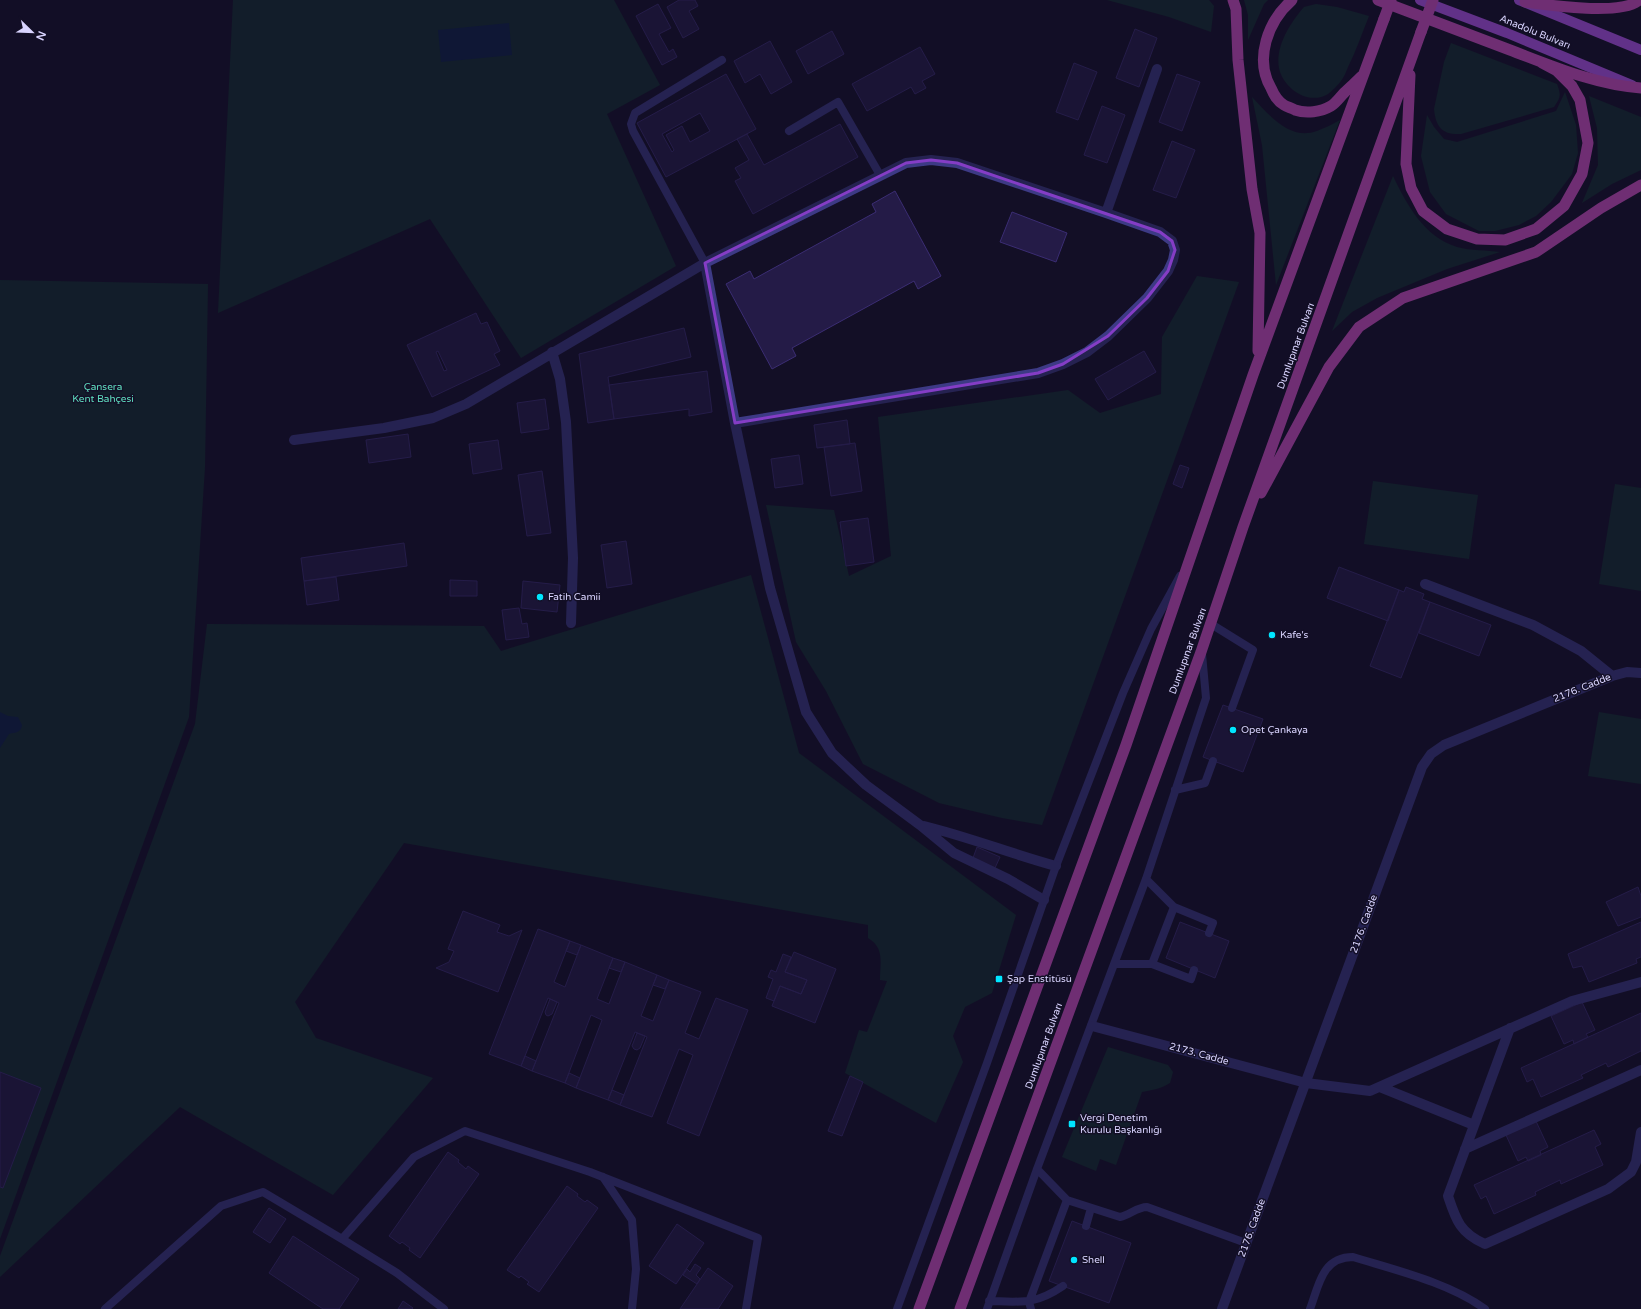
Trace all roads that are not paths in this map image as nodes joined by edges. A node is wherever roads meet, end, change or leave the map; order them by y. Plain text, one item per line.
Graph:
1 (1233, 0) edge
2 (1292, 0) edge
3 (1378, 0) edge
4 (1392, 0) edge
5 (1420, 0) edge
6 (1433, 0) edge
7 (1639, 0) edge
8 (1522, 1) edge
9 (1641, 50) edge
10 (722, 60) dead end
11 (1411, 63) junction
12 (1542, 63) junction
13 (1156, 69) dead end
14 (1364, 75) junction
15 (1641, 88) edge
16 (789, 131) dead end
17 (880, 175) junction
18 (1641, 186) edge
19 (1106, 212) junction
20 (705, 263) junction
21 (552, 352) junction
22 (1258, 362) junction
23 (735, 423) junction
24 (294, 440) dead end
25 (1243, 527) junction
26 (1192, 554) junction
27 (1426, 584) dead end
28 (570, 623) dead end
29 (1211, 624) junction
30 (1201, 652) junction
31 (1641, 673) edge
32 (1612, 676) junction
33 (1232, 708) dead end
34 (1213, 761) dead end
35 (1175, 790) junction
36 (920, 825) junction
37 (1056, 866) junction
38 (1146, 879) junction
39 (1044, 900) junction
40 (1174, 907) junction
41 (1209, 933) dead end
42 (1115, 964) junction
43 (1152, 964) junction
44 (1194, 970) dead end
45 (1641, 982) edge
46 (1092, 1026) junction
47 (1510, 1028) junction
48 (1641, 1070) edge
49 (1306, 1083) junction
50 (1380, 1087) junction
51 (1474, 1125) junction
52 (1640, 1139) edge
53 (1465, 1149) junction
54 (1037, 1169) junction
55 (602, 1177) junction
56 (1066, 1200) junction
57 (1091, 1208) junction
58 (1086, 1226) dead end
59 (342, 1239) junction
60 (1246, 1243) junction
61 (1063, 1286) dead end
62 (988, 1305) edge
63 (1030, 1306) edge
64 (105, 1309) edge
65 (444, 1309) edge
66 (632, 1309) edge
67 (746, 1309) edge
68 (897, 1309) edge
69 (919, 1309) edge
70 (960, 1309) edge
71 (1222, 1309) edge
72 (1310, 1309) edge
73 (1486, 1309) edge

1 - 22 highway
2 - 14 highway
3 - 12 highway
4 - 14 highway, bridge
5 - 15 main road, Anadolu Bulvarı
6 - 11 highway, Dumlupınar Bulvarı, bridge
7 - 8 highway
8 - 9 main road
10 - 20 lane
11 - 12 highway
11 - 25 highway, Dumlupınar Bulvarı
12 - 15 highway
13 - 19 street
14 - 22 highway
16 - 17 lane
17 - 19 street
17 - 20 street
18 - 25 highway
19 - 23 street
20 - 21 street
20 - 23 street
21 - 24 street
21 - 28 street
22 - 26 highway
23 - 36 street
25 - 29 highway, Dumlupınar Bulvarı
26 - 37 lane
26 - 69 highway
27 - 32 street
29 - 30 highway, Dumlupınar Bulvarı
29 - 33 lane
30 - 35 lane
30 - 70 highway, Dumlupınar Bulvarı
31 - 32 street, 2176. Cadde
32 - 49 street, 2176. Cadde
34 - 35 lane
35 - 38 lane
36 - 37 street
36 - 39 street
37 - 39 lane
38 - 40 lane
38 - 42 lane
39 - 68 lane
40 - 41 lane
40 - 43 lane
42 - 43 lane
42 - 46 lane
43 - 44 lane
45 - 47 street
46 - 49 street, 2173. Cadde
46 - 54 lane
47 - 50 street
47 - 51 street
48 - 53 street
49 - 50 street, 2173. Cadde
49 - 60 street, 2176. Cadde
50 - 51 street
51 - 53 street
52 - 53 street
54 - 56 lane
54 - 62 lane
55 - 59 lane
55 - 66 lane
55 - 67 lane
56 - 57 lane
56 - 63 lane
57 - 58 lane
57 - 60 lane
59 - 64 lane
59 - 65 lane
60 - 71 street, 2176. Cadde
61 - 63 lane
62 - 63 lane
72 - 73 lane

